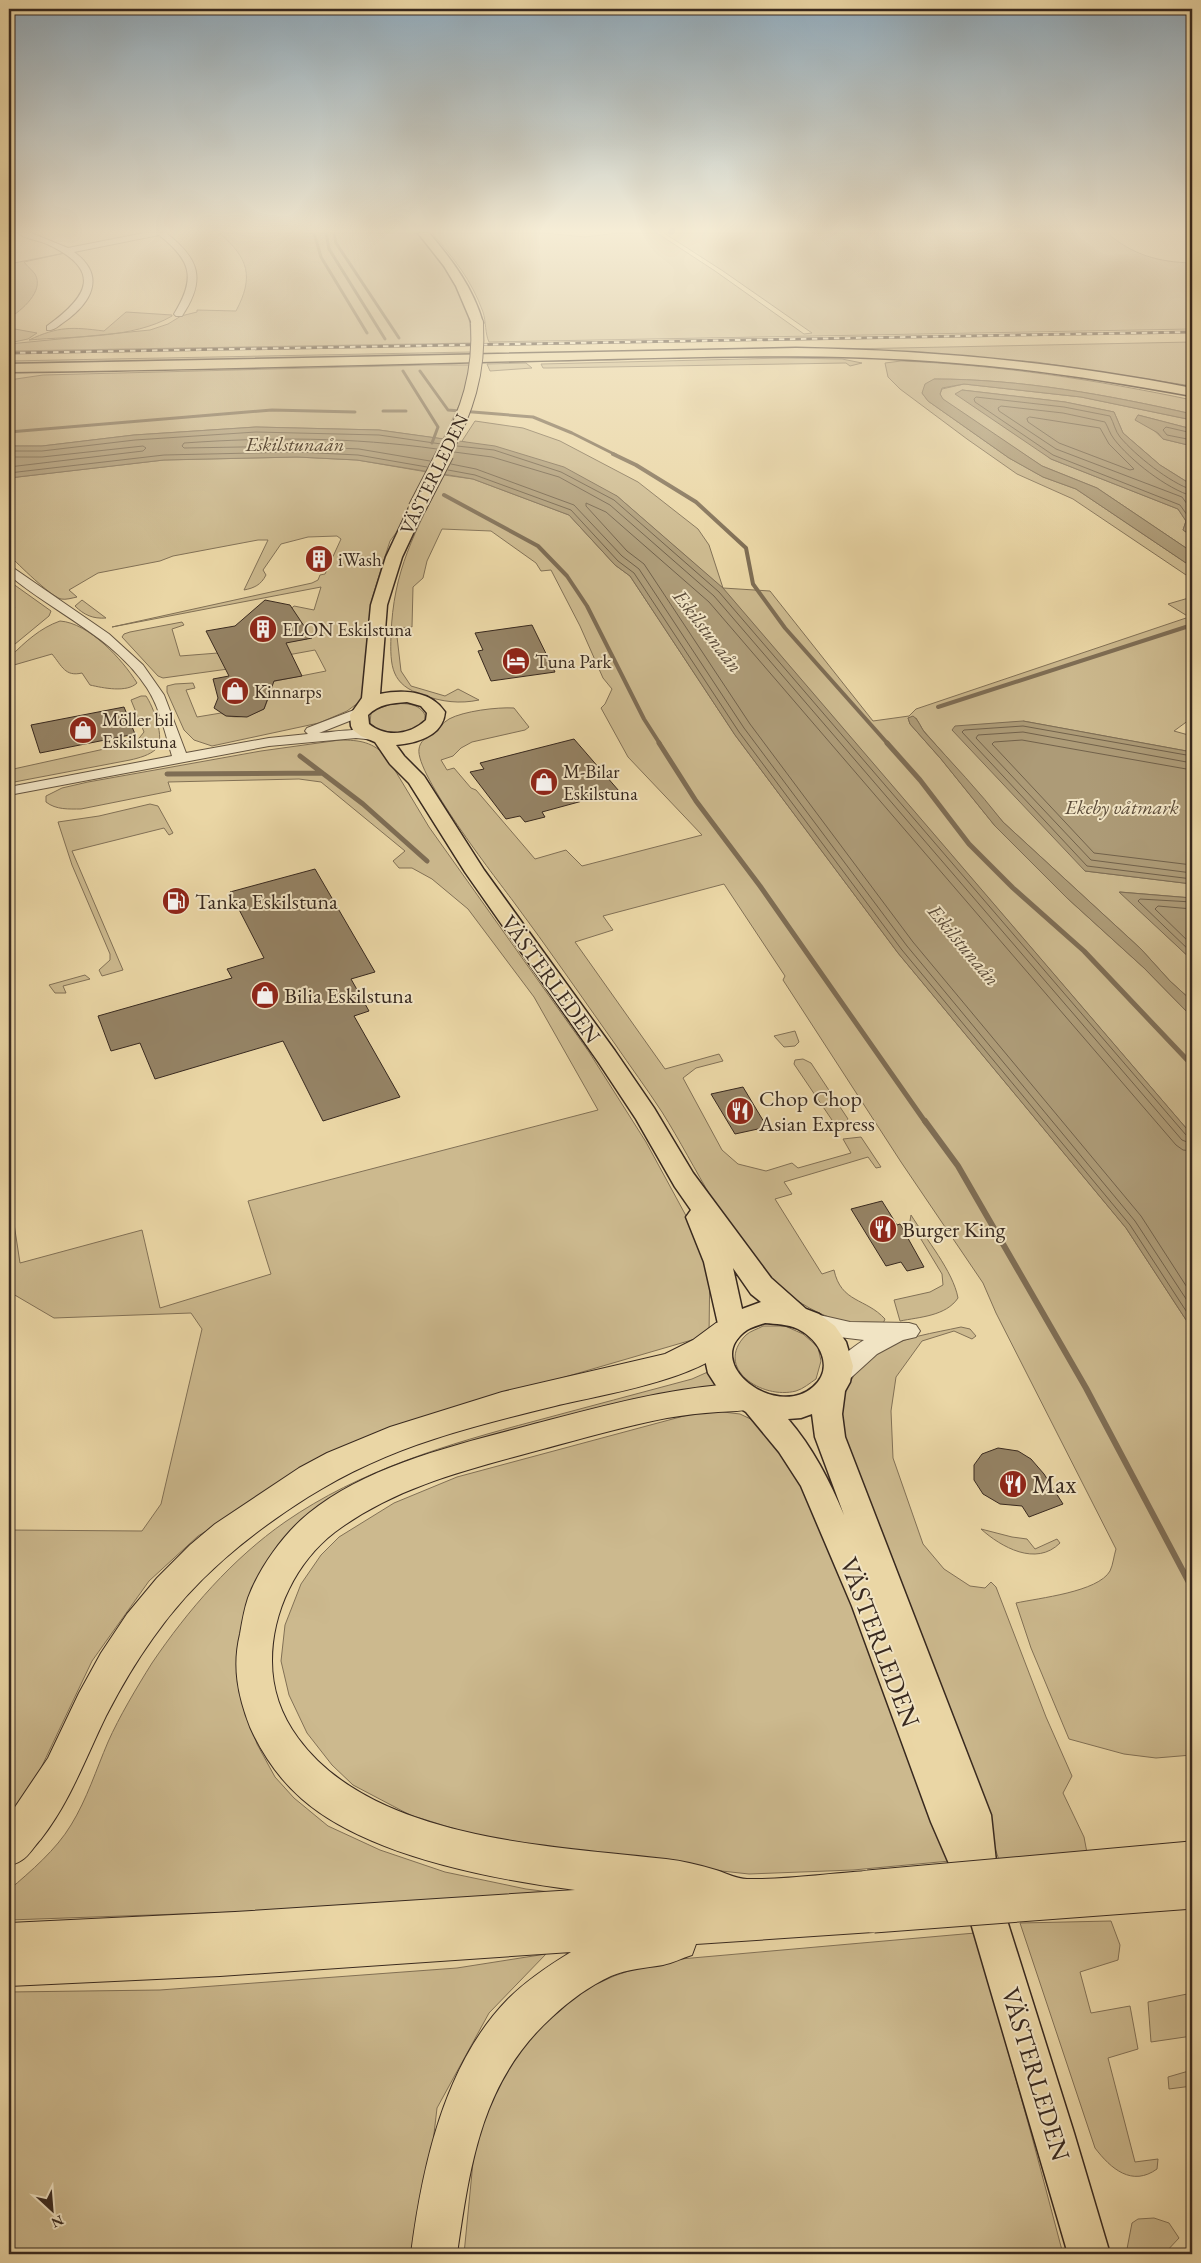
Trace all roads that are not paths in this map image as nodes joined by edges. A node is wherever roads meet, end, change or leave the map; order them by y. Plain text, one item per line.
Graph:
1 (479, 339) edge
2 (9, 368) edge
3 (1192, 392) edge
4 (9, 569) edge
5 (377, 640) junction
6 (414, 698) junction
7 (364, 709) junction
8 (418, 735) junction
9 (378, 736) junction
10 (270, 742) junction
11 (180, 758) junction
12 (416, 780) junction
13 (9, 791) edge
14 (684, 1180) junction
15 (803, 1317) junction
16 (729, 1328) junction
17 (833, 1382) junction
18 (750, 1400) junction
19 (9, 1846) edge
20 (1192, 1862) edge
21 (1192, 1888) edge
22 (981, 1893) junction
23 (871, 1902) junction
24 (733, 1910) junction
25 (9, 1944) edge
26 (9, 1965) edge
27 (434, 2254) edge
28 (1088, 2254) edge

1 - 5 main road, VÄSTERLEDEN, bridge
2 - 3 main road
4 - 11 street
5 - 6 main road, VÄSTERLEDEN
5 - 7 main road, VÄSTERLEDEN
6 - 7 main road
6 - 8 main road, VÄSTERLEDEN
7 - 9 main road, VÄSTERLEDEN
7 - 10 street
8 - 9 main road
8 - 12 main road, VÄSTERLEDEN
9 - 10 street
9 - 12 main road, VÄSTERLEDEN
10 - 11 street
11 - 13 street
12 - 14 main road, VÄSTERLEDEN
14 - 15 main road, VÄSTERLEDEN
14 - 16 main road, VÄSTERLEDEN
15 - 16 main road
15 - 17 main road
15 - 17 street
16 - 18 main road
16 - 19 highway
17 - 18 main road
17 - 22 main road, VÄSTERLEDEN
18 - 22 main road, VÄSTERLEDEN
18 - 24 highway
20 - 23 highway, bridge
21 - 23 highway, bridge
22 - 28 main road, VÄSTERLEDEN
23 - 24 highway
24 - 25 highway
24 - 26 highway
24 - 27 highway

